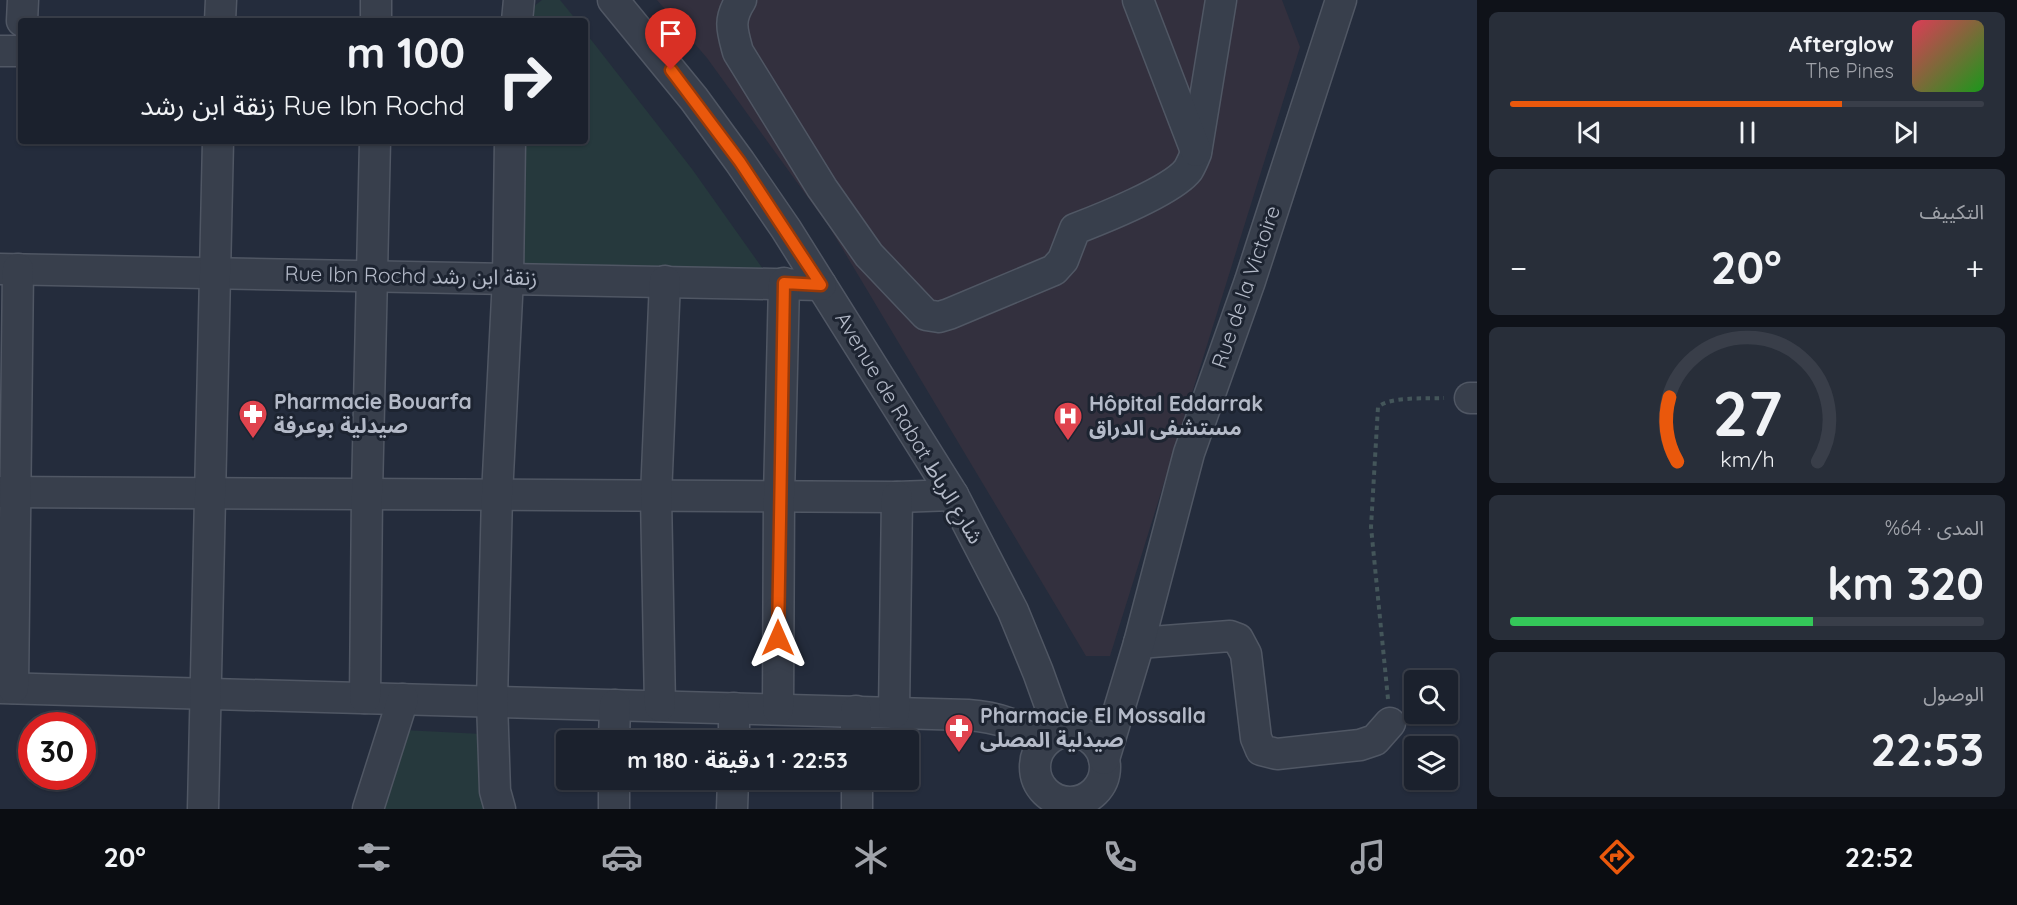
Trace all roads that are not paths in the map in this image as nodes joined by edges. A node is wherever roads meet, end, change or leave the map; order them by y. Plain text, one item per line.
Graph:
1 (23, 0) edge
2 (221, 0) edge
3 (376, 0) edge
4 (519, 0) edge
5 (613, 0) edge
6 (741, 0) edge
7 (1138, 0) edge
8 (1221, 0) edge
9 (1341, 0) edge
10 (22, 18) edge
11 (220, 18) edge
12 (376, 18) edge
13 (517, 18) edge
14 (0, 51) edge
15 (18, 51) edge
16 (218, 144) edge
17 (375, 144) edge
18 (510, 144) edge
19 (1196, 153) junction
20 (9, 269) edge
21 (215, 272) junction
22 (373, 275) junction
23 (508, 278) junction
24 (666, 281) junction
25 (784, 283) junction
26 (821, 285) junction
27 (8, 492) edge
28 (210, 494) junction
29 (367, 494) junction
30 (497, 495) junction
31 (953, 495) junction
32 (656, 496) junction
33 (779, 497) junction
34 (897, 497) junction
35 (1139, 643) junction
36 (1127, 679) junction
37 (6, 688) edge
38 (206, 693) junction
39 (365, 698) junction
40 (403, 699) junction
41 (492, 701) junction
42 (615, 705) junction
43 (660, 706) junction
44 (734, 708) junction
45 (778, 709) junction
46 (856, 711) junction
47 (894, 712) junction
48 (1390, 723) road end
49 (614, 730) edge
50 (734, 730) edge
51 (856, 730) edge
52 (1062, 737) junction
53 (1104, 759) junction
54 (614, 790) edge
55 (733, 790) edge
56 (856, 790) edge
57 (1083, 803) edge
58 (203, 809) edge
59 (368, 809) edge
60 (500, 809) edge
61 (614, 809) edge
62 (732, 809) edge
63 (857, 809) edge

1 - 10 street
2 - 11 street
3 - 12 street
4 - 13 street
5 - 26 street, Avenue de Rabat شارع الرباط
6 - 19 street
7 - 19 street
8 - 19 street
9 - 35 street, Rue de la Victoire
14 - 15 street
16 - 21 street
17 - 22 street
18 - 23 street
20 - 21 street, Rue Ibn Rochd زنقة ابن رشد
20 - 27 street
21 - 22 street, Rue Ibn Rochd زنقة ابن رشد
21 - 28 street
22 - 23 street, Rue Ibn Rochd زنقة ابن رشد
22 - 29 street
23 - 24 street, Rue Ibn Rochd زنقة ابن رشد
23 - 30 street
24 - 25 street, Rue Ibn Rochd زنقة ابن رشد
24 - 32 street
25 - 26 street, Rue Ibn Rochd زنقة ابن رشد
25 - 33 street
26 - 31 street, Avenue de Rabat شارع الرباط
27 - 28 street
27 - 37 street
28 - 29 street
28 - 38 street
29 - 30 street
29 - 39 street
30 - 32 street
30 - 41 street
31 - 34 street
31 - 52 street, Avenue de Rabat شارع الرباط
32 - 33 street
32 - 43 street
33 - 34 street
33 - 45 street
34 - 47 street
35 - 36 street, Rue de la Victoire
35 - 48 street
36 - 52 street
36 - 53 street, Rue de la Victoire
37 - 38 street
38 - 39 street
38 - 58 street
39 - 40 street
40 - 41 street
40 - 59 street
41 - 42 street
41 - 60 street
42 - 43 street
42 - 49 street
43 - 44 street
44 - 45 street
44 - 50 street
45 - 46 street
46 - 47 street
46 - 51 street
47 - 52 street
52 - 53 street
52 - 57 street
53 - 57 street
54 - 61 street
55 - 62 street
56 - 63 street

